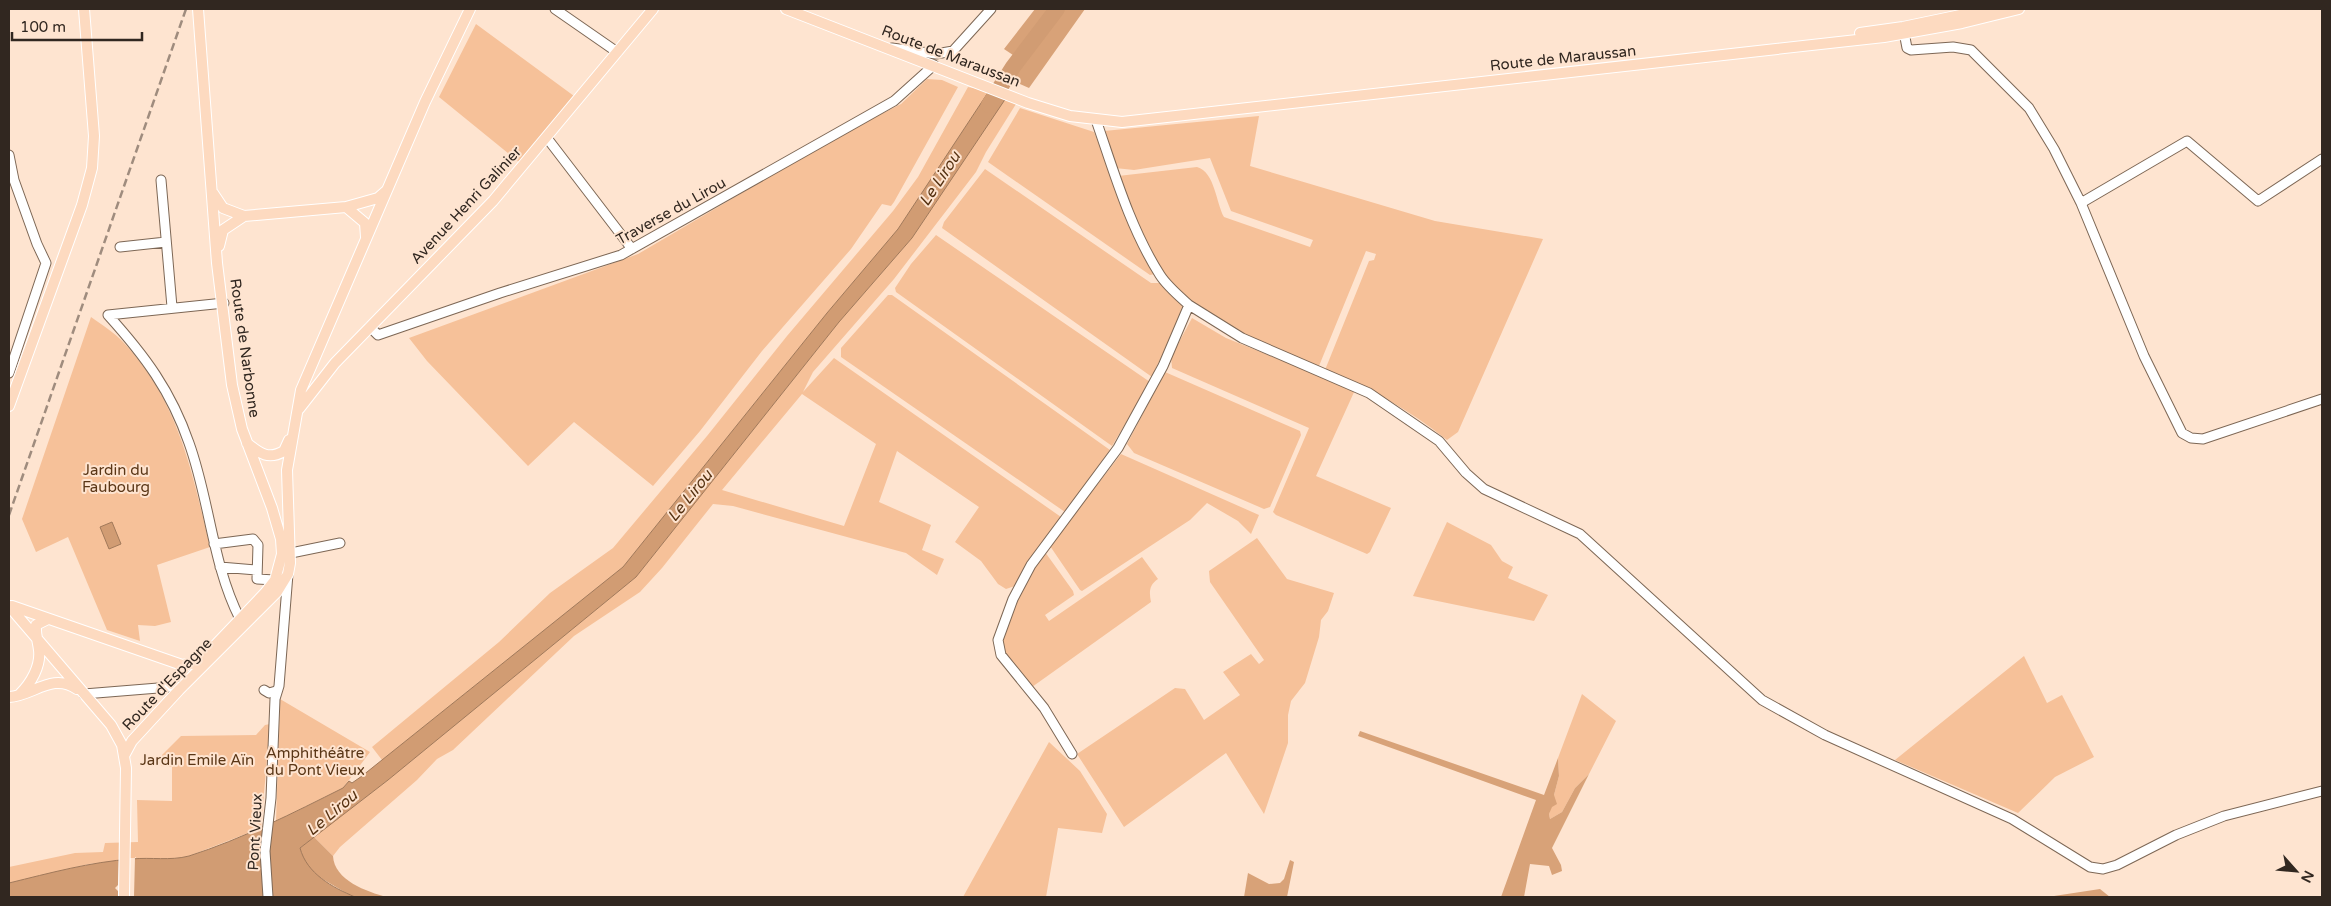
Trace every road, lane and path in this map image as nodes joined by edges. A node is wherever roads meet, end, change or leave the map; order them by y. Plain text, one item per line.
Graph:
1 (84, 9) edge
2 (198, 9) edge
3 (470, 9) edge
4 (555, 9) edge
5 (653, 9) edge
6 (786, 9) edge
7 (991, 9) edge
8 (1989, 9) edge
9 (2019, 9) edge
10 (1904, 30) junction
11 (884, 46) junction
12 (617, 52) junction
13 (934, 65) junction
14 (1096, 120) junction
15 (547, 138) junction
16 (9, 155) edge
17 (2322, 159) edge
18 (161, 180) dead end
19 (389, 186) junction
20 (211, 187) junction
21 (2081, 203) junction
22 (346, 207) junction
23 (244, 216) junction
24 (366, 239) junction
25 (166, 242) junction
26 (120, 247) dead end
27 (632, 249) junction
28 (217, 263) junction
29 (224, 303) junction
30 (1189, 305) junction
31 (172, 307) junction
32 (374, 331) junction
33 (9, 373) edge
34 (2322, 399) edge
35 (9, 406) edge
36 (295, 417) junction
37 (291, 438) junction
38 (246, 443) junction
39 (340, 543) dead end
40 (214, 544) junction
41 (291, 553) junction
42 (220, 567) junction
43 (257, 570) junction
44 (288, 574) junction
45 (275, 580) junction
46 (267, 602) junction
47 (9, 605) edge
48 (48, 619) junction
49 (240, 619) junction
50 (283, 621) junction
51 (37, 638) junction
52 (180, 665) junction
53 (200, 670) junction
54 (183, 686) junction
55 (264, 690) dead end
56 (276, 691) junction
57 (20, 694) junction
58 (84, 694) junction
59 (9, 697) edge
60 (1072, 754) dead end
61 (124, 756) junction
62 (2322, 791) edge
63 (124, 897) edge
64 (268, 897) edge

1 - 35 main road
2 - 20 main road, Route de Narbonne
3 - 19 main road
4 - 12 street
5 - 12 main road, Avenue Henri Galinier
6 - 11 main road, Route de Maraussan
7 - 11 street
8 - 10 main road, Route de Maraussan
9 - 10 main road, Route de Maraussan
10 - 14 main road, Route de Maraussan
10 - 21 street
11 - 13 main road, Route de Maraussan
12 - 15 main road, Avenue Henri Galinier
13 - 14 main road, Route de Maraussan
13 - 27 street, Traverse du Lirou
14 - 30 street
15 - 27 street
15 - 32 main road, Avenue Henri Galinier
16 - 33 street
17 - 21 street
18 - 25 street
19 - 22 main road
19 - 24 main road
20 - 23 main road, Route de Narbonne
20 - 28 main road, Route de Narbonne
21 - 34 street
22 - 23 main road
22 - 24 main road
23 - 28 main road, Route de Narbonne
24 - 36 main road
25 - 26 street
25 - 31 street
27 - 32 street, Traverse du Lirou
28 - 29 main road, Route de Narbonne
29 - 31 street
29 - 38 main road, Route de Narbonne
30 - 60 street
30 - 62 street
31 - 40 street
32 - 36 main road, Avenue Henri Galinier
36 - 37 main road
37 - 38 main road
37 - 41 main road
38 - 45 main road, Route de Narbonne
39 - 41 street
40 - 42 street
40 - 43 street
41 - 44 main road
42 - 43 street
42 - 49 street
43 - 45 street
44 - 46 main road, Route d'Espagne
44 - 50 street, Pont Vieux
45 - 49 main road, Route d'Espagne
46 - 50 street
46 - 53 main road, Route d'Espagne
47 - 48 main road
47 - 51 main road
48 - 51 main road
48 - 52 main road
49 - 52 main road, Route d'Espagne
50 - 56 street, Pont Vieux
51 - 57 main road
51 - 58 main road
52 - 53 main road
53 - 54 main road, Route d'Espagne
54 - 58 street
54 - 61 main road, Route d'Espagne
55 - 56 street
56 - 64 street, Pont Vieux
57 - 58 main road
57 - 59 main road
58 - 61 main road
61 - 63 main road

